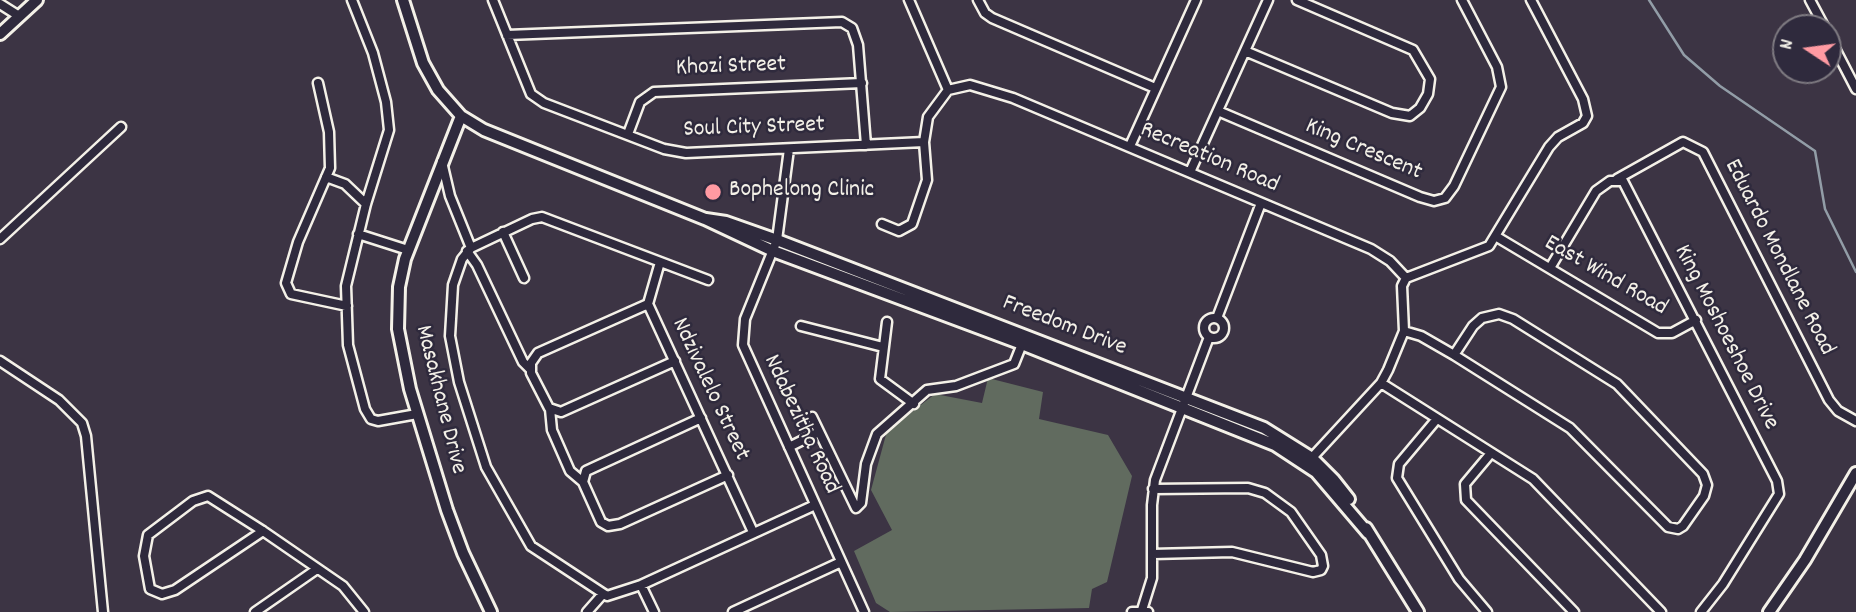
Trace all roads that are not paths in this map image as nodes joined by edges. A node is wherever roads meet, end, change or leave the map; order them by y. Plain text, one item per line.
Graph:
1 (37, 0) edge
2 (352, 0) edge
3 (403, 0) edge
4 (493, 0) edge
5 (909, 0) edge
6 (978, 0) edge
7 (1196, 0) edge
8 (1268, 0) edge
9 (1297, 0) edge
10 (1462, 0) edge
11 (1531, 0) edge
12 (0, 4) edge
13 (19, 16) junction
14 (0, 34) edge
15 (507, 35) junction
16 (1245, 51) junction
17 (1842, 62) edge
18 (318, 83) dead end
19 (862, 83) junction
20 (1155, 88) junction
21 (1856, 89) edge
22 (948, 90) junction
23 (1218, 111) junction
24 (461, 116) junction
25 (121, 127) dead end
26 (628, 134) junction
27 (924, 142) junction
28 (866, 145) junction
29 (1130, 146) junction
30 (789, 149) junction
31 (442, 161) junction
32 (1190, 172) junction
33 (326, 177) junction
34 (1617, 179) junction
35 (1261, 203) junction
36 (366, 204) junction
37 (882, 224) dead end
38 (503, 232) junction
39 (359, 234) junction
40 (1497, 237) junction
41 (0, 239) edge
42 (775, 245) junction
43 (408, 250) junction
44 (469, 250) junction
45 (660, 262) junction
46 (1550, 268) junction
47 (524, 278) dead end
48 (1406, 278) junction
49 (708, 280) dead end
50 (648, 304) junction
51 (347, 306) junction
52 (1217, 318) junction
53 (1696, 320) junction
54 (887, 322) dead end
55 (802, 326) dead end
56 (1404, 331) junction
57 (1209, 337) junction
58 (1022, 344) junction
59 (883, 347) junction
60 (1454, 355) junction
61 (674, 360) junction
62 (0, 361) edge
63 (530, 369) junction
64 (1381, 383) junction
65 (1184, 402) junction
66 (914, 404) junction
67 (550, 409) junction
68 (417, 414) junction
69 (812, 416) dead end
70 (701, 418) junction
71 (1436, 420) junction
72 (1856, 421) edge
73 (819, 432) junction
74 (789, 447) junction
75 (1491, 453) junction
76 (1309, 461) junction
77 (1856, 473) edge
78 (728, 475) junction
79 (583, 482) junction
80 (1853, 488) edge
81 (1153, 489) junction
82 (816, 505) junction
83 (263, 531) junction
84 (753, 532) junction
85 (1153, 554) junction
86 (841, 562) junction
87 (317, 569) junction
88 (641, 584) junction
89 (602, 595) junction
90 (1775, 610) edge
91 (1145, 611) edge
92 (103, 612) edge
93 (255, 612) edge
94 (364, 612) edge
95 (491, 612) edge
96 (587, 612) edge
97 (654, 612) edge
98 (733, 612) edge
99 (864, 612) edge
100 (1132, 612) edge
101 (1418, 612) edge
102 (1487, 612) edge
103 (1574, 612) edge
104 (1661, 612) edge
105 (1700, 612) edge

1 - 13 street
2 - 36 street
3 - 24 street, Freedom Drive
4 - 15 street, Soul City Street
5 - 22 street
6 - 20 street
7 - 20 street
8 - 16 street
9 - 16 street
10 - 23 street, King Crescent
11 - 40 street
12 - 13 street
13 - 14 street
15 - 19 street
15 - 26 street, Soul City Street
16 - 23 street
17 - 21 street
18 - 33 street
19 - 26 street, Khozi Street
19 - 28 street
20 - 29 street
22 - 27 street
22 - 29 street, Recreation Road
23 - 32 street
24 - 31 street, Masakhane Drive
24 - 42 street, Freedom Drive
25 - 41 street
26 - 30 street, Soul City Street
27 - 28 street, Soul City Street
27 - 37 street
28 - 30 street, Soul City Street
29 - 32 street, Recreation Road
30 - 42 street, Ndabezitha Road
31 - 43 street, Masakhane Drive
31 - 44 street
32 - 35 street, Recreation Road
33 - 36 street
33 - 51 street
34 - 46 street
34 - 53 street, King Moshoeshoe Drive
34 - 72 street, Eduardo Mondlane Road
35 - 48 street, Recreation Road
35 - 52 street
36 - 39 street
38 - 44 street
38 - 45 street
38 - 47 street
39 - 43 street
39 - 51 street
40 - 46 street, East Wind Road
40 - 48 street
42 - 58 street, Freedom Drive
42 - 65 street, Freedom Drive
42 - 74 street, Ndabezitha Road
43 - 68 street, Masakhane Drive
44 - 63 street
44 - 89 street
45 - 49 street
45 - 50 street, Ndzivalelo Street
46 - 53 street, East Wind Road
48 - 56 street
50 - 61 street, Ndzivalelo Street
50 - 63 street
51 - 68 street
52 - 57 street
52 - 57 street
53 - 105 street, King Moshoeshoe Drive
54 - 59 street
55 - 59 street
56 - 60 street
56 - 64 street
57 - 65 street
58 - 65 street, Freedom Drive
58 - 66 street
59 - 66 street
60 - 60 street
61 - 67 street
61 - 70 street, Ndzivalelo Street
62 - 92 street
63 - 67 street
64 - 71 street
64 - 76 street
65 - 76 street, Freedom Drive
65 - 81 street
66 - 73 street
67 - 79 street
68 - 95 street, Masakhane Drive
69 - 73 street
70 - 78 street, Ndzivalelo Street
70 - 79 street
71 - 75 street
71 - 102 street
73 - 74 street
74 - 82 street, Ndabezitha Road
75 - 103 street
75 - 104 street
76 - 101 street, Freedom Drive
77 - 80 street
78 - 79 street
78 - 84 street, Ndzivalelo Street
80 - 90 street
81 - 85 street
81 - 85 street
82 - 84 street
82 - 86 street, Ndabezitha Road
83 - 83 street
83 - 87 street
84 - 88 street
85 - 91 street
86 - 98 street
86 - 99 street, Ndabezitha Road
87 - 93 street
87 - 94 street
88 - 89 street
88 - 97 street
89 - 96 street
91 - 100 street

